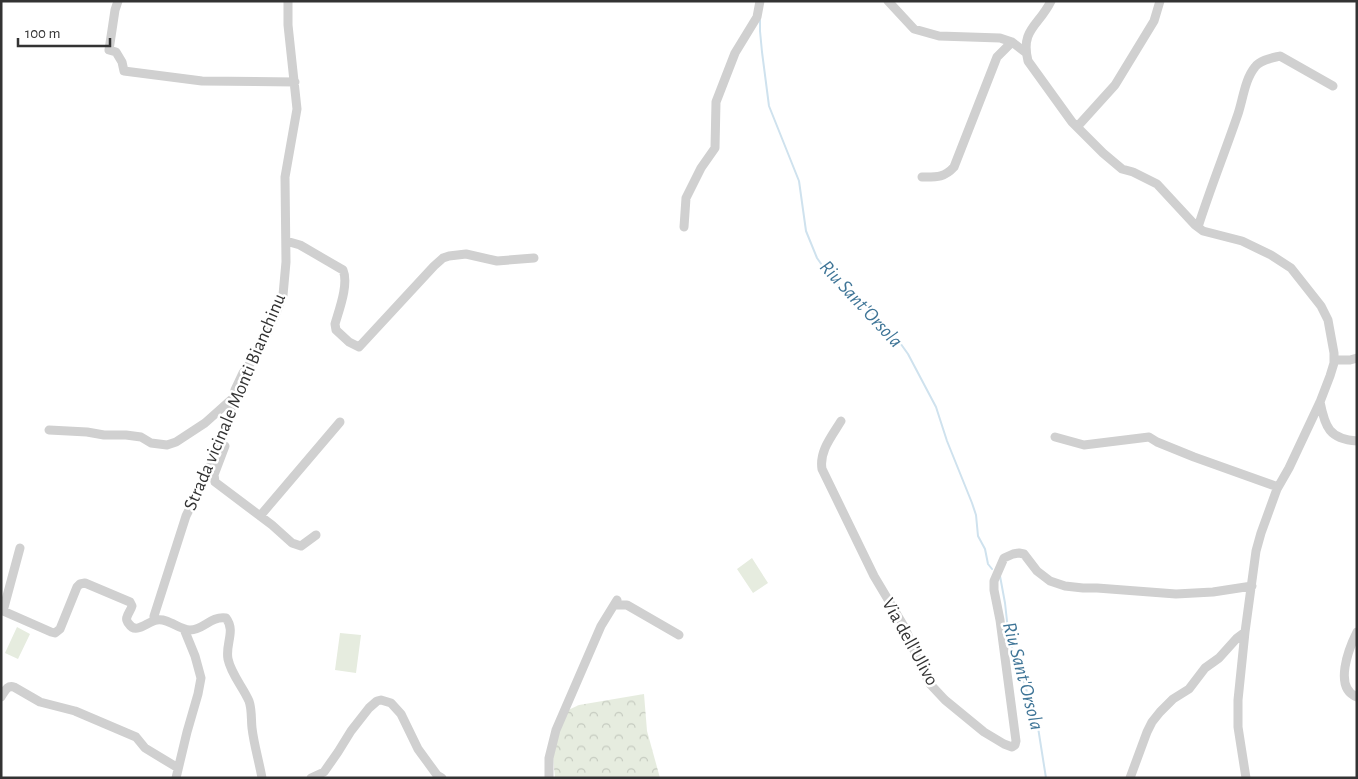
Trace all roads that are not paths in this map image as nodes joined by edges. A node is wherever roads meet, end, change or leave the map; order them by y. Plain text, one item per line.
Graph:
1 (118, 1) edge
2 (288, 1) edge
3 (760, 1) edge
4 (888, 1) edge
5 (1051, 1) edge
6 (1160, 1) edge
7 (1012, 42) junction
8 (1025, 52) junction
9 (295, 82) junction
10 (1333, 86) dead end
11 (1077, 127) junction
12 (922, 177) dead end
13 (684, 227) dead end
14 (1198, 227) junction
15 (286, 241) junction
16 (534, 258) dead end
17 (1357, 358) edge
18 (1334, 360) junction
19 (234, 394) junction
20 (1320, 402) junction
21 (841, 421) dead end
22 (340, 422) dead end
23 (49, 430) dead end
24 (1055, 437) dead end
25 (1357, 441) edge
26 (1278, 488) junction
27 (260, 516) junction
28 (316, 535) dead end
29 (20, 548) dead end
30 (1252, 586) junction
31 (2, 611) edge
32 (154, 620) junction
33 (184, 629) junction
34 (1245, 632) junction
35 (1357, 632) edge
36 (679, 635) dead end
37 (1, 697) edge
38 (1357, 698) edge
39 (178, 768) junction
40 (176, 778) edge
41 (262, 778) edge
42 (310, 778) edge
43 (442, 778) edge
44 (549, 778) edge
45 (1130, 778) edge
46 (1246, 778) edge

1 - 9 street
2 - 9 street, Strada vicinale Monti Bianchinu
3 - 13 street
4 - 7 street
5 - 8 street
6 - 11 street
7 - 8 street
7 - 12 street
8 - 11 street
9 - 15 street, Strada vicinale Monti Bianchinu
10 - 14 street
11 - 14 street
14 - 18 street
15 - 16 street
15 - 19 street, Strada vicinale Monti Bianchinu
17 - 18 street
18 - 20 street
19 - 23 street
19 - 27 street
19 - 32 street, Strada vicinale Monti Bianchinu
20 - 25 street
20 - 26 street
21 - 30 street, Via dell'Ulivo
22 - 27 street
24 - 26 street
26 - 30 street
27 - 28 street
29 - 31 street
30 - 34 street
31 - 32 street
32 - 33 street
33 - 39 street
33 - 41 street
34 - 45 street
34 - 46 street
35 - 38 street
36 - 44 street
37 - 39 street
39 - 40 street
42 - 43 street

